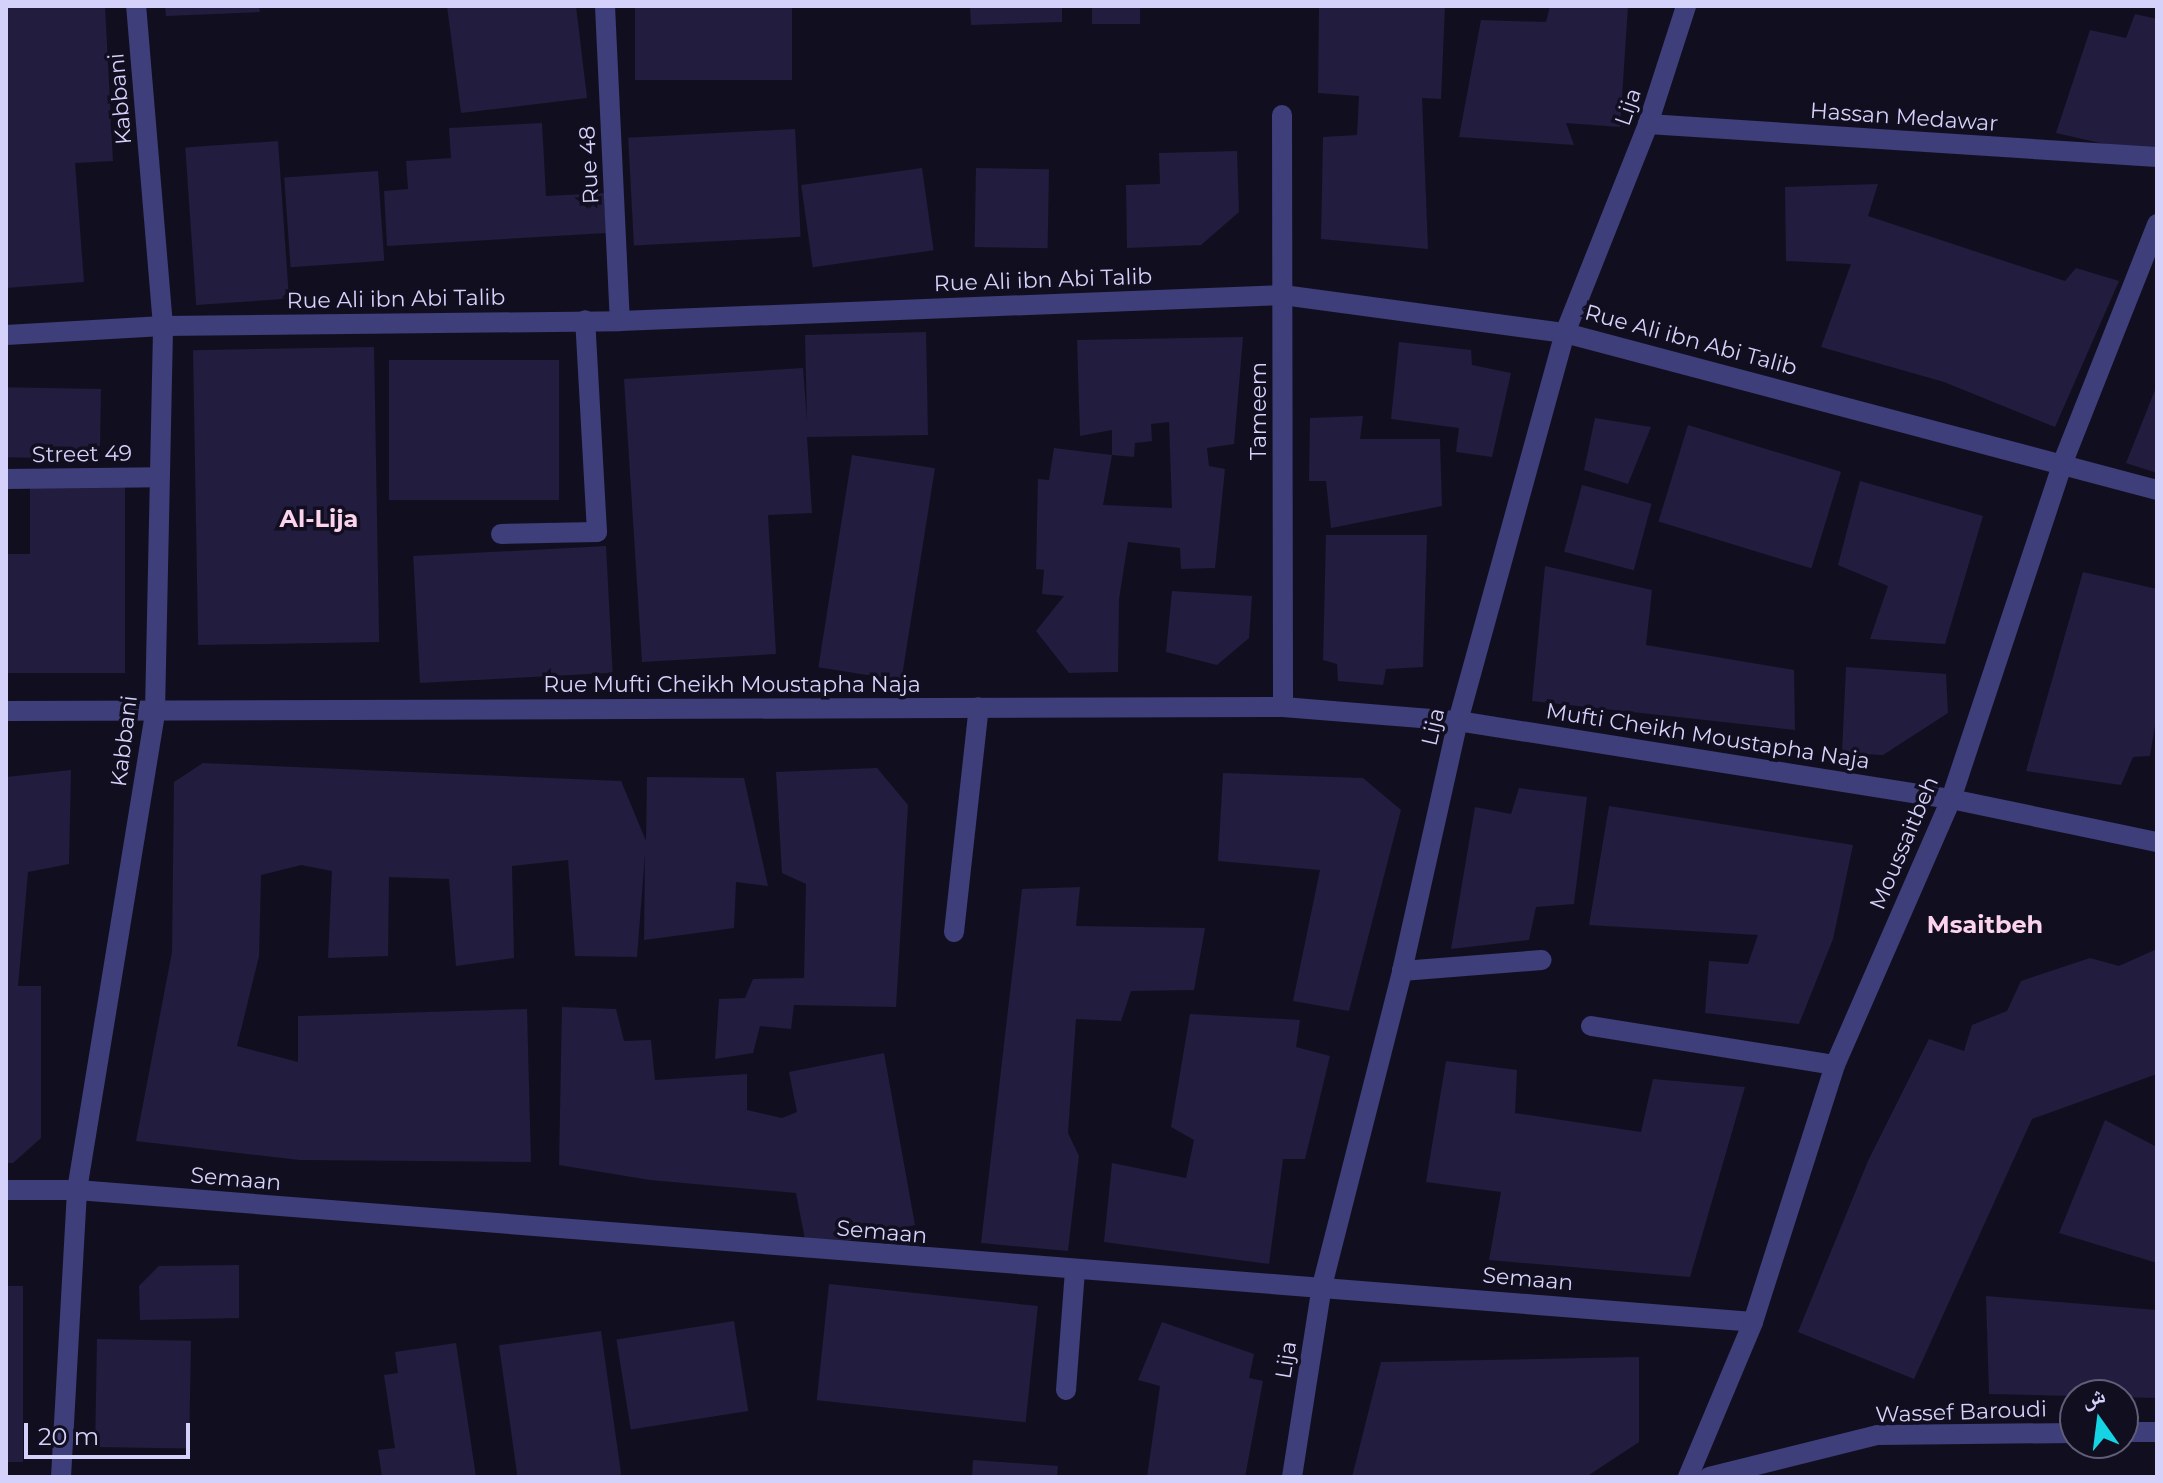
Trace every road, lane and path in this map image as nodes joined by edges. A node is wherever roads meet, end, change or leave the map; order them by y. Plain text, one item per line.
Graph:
1 (136, 6) edge
2 (605, 6) edge
3 (1686, 6) edge
4 (1282, 115) dead end
5 (1648, 124) junction
6 (2157, 157) edge
7 (2157, 224) edge
8 (1283, 295) junction
9 (585, 320) junction
10 (620, 321) junction
11 (163, 326) junction
12 (1565, 333) junction
13 (6, 335) edge
14 (2063, 462) junction
15 (159, 477) junction
16 (6, 479) edge
17 (2157, 490) edge
18 (501, 534) dead end
19 (979, 707) junction
20 (1283, 707) junction
21 (6, 711) edge
22 (155, 712) junction
23 (1458, 721) junction
24 (1951, 799) junction
25 (2157, 842) edge
26 (954, 932) dead end
27 (1542, 960) dead end
28 (1402, 971) junction
29 (1591, 1026) dead end
30 (1835, 1065) junction
31 (6, 1190) edge
32 (77, 1190) junction
33 (1075, 1271) junction
34 (1322, 1286) junction
35 (1753, 1322) junction
36 (1066, 1390) dead end
37 (2059, 1433) edge
38 (61, 1477) edge
39 (1292, 1477) edge
40 (1688, 1477) edge
41 (1709, 1477) edge

1 - 11 street, Kabbani
2 - 10 street, Rue 48
3 - 5 street, Lija
4 - 8 street, Tameem
5 - 6 street, Hassan Medawar
5 - 12 street, Lija
7 - 14 street, Moussaitbeh
8 - 10 street, Rue Ali ibn Abi Talib
8 - 12 street, Rue Ali ibn Abi Talib
8 - 20 street, Tameem
9 - 10 street, Rue Ali ibn Abi Talib
9 - 11 street, Rue Ali ibn Abi Talib
9 - 18 street
11 - 13 street, Rue Ali ibn Abi Talib
11 - 15 street, Kabbani
12 - 14 street, Rue Ali ibn Abi Talib
12 - 23 street, Lija
14 - 17 street, Rue Ali ibn Abi Talib
14 - 24 street, Moussaitbeh
15 - 16 street, Street 49
15 - 22 street, Kabbani
19 - 20 street, Rue Mufti Cheikh Moustapha Naja
19 - 22 street, Rue Mufti Cheikh Moustapha Naja
19 - 26 street
20 - 23 street, Rue Mufti Cheikh Moustapha Naja
21 - 22 street, Rue Mufti Cheikh Moustapha Naja
22 - 32 street, Kabbani
23 - 24 street, Mufti Cheikh Moustapha Naja
23 - 28 street, Lija
24 - 25 street, Mufti Cheikh Moustapha Naja
24 - 30 street, Moussaitbeh
27 - 28 street
28 - 34 street, Lija
29 - 30 street
30 - 35 street, Moussaitbeh
31 - 32 street, Semaan
32 - 33 street, Semaan
32 - 38 street, Kabbani
33 - 34 street, Semaan
33 - 36 street
34 - 35 street, Semaan
34 - 39 street, Lija
35 - 40 street, Moussaitbeh
37 - 41 street, Wassef Baroudi

